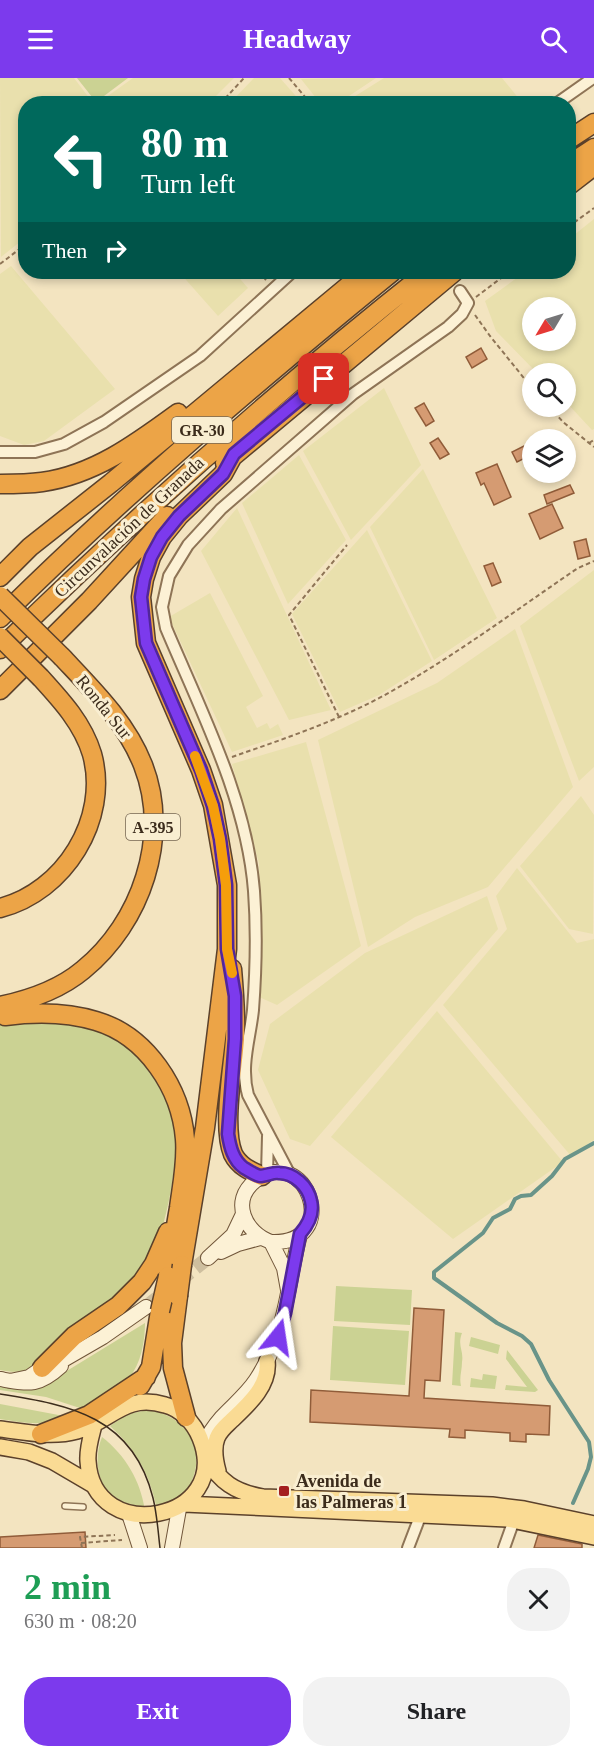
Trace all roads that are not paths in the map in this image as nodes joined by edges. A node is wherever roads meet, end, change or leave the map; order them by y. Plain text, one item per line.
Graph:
1 (593, 78) edge
2 (567, 96) edge
3 (594, 123) edge
4 (576, 135) edge
5 (594, 148) edge
6 (576, 160) edge
7 (594, 166) edge
8 (576, 180) edge
9 (284, 279) edge
10 (356, 279) edge
11 (385, 279) edge
12 (419, 279) edge
13 (446, 279) edge
14 (460, 291) dead end
15 (236, 378) junction
16 (0, 452) edge
17 (234, 454) junction
18 (0, 484) edge
19 (0, 577) edge
20 (0, 596) edge
21 (0, 618) edge
22 (0, 637) edge
23 (0, 649) edge
24 (0, 690) edge
25 (0, 908) edge
26 (227, 949) junction
27 (0, 1006) edge
28 (0, 1016) edge
29 (266, 1127) junction
30 (264, 1175) junction
31 (290, 1175) junction
32 (243, 1214) junction
33 (178, 1215) junction
34 (300, 1234) junction
35 (266, 1240) junction
36 (175, 1270) junction
37 (288, 1290) junction
38 (153, 1309) junction
39 (80, 1350) junction
40 (267, 1361) junction
41 (42, 1368) junction
42 (146, 1377) junction
43 (5, 1380) edge
44 (126, 1405) junction
45 (221, 1418) junction
46 (188, 1419) junction
47 (94, 1425) junction
48 (0, 1429) edge
49 (41, 1434) junction
50 (0, 1447) edge
51 (204, 1451) junction
52 (220, 1477) junction
53 (93, 1485) junction
54 (65, 1506) dead end
55 (83, 1507) dead end
56 (182, 1507) junction
57 (421, 1514) junction
58 (130, 1517) junction
59 (514, 1520) junction
60 (589, 1536) edge
61 (140, 1548) edge
62 (172, 1548) edge
63 (408, 1548) edge
64 (504, 1548) edge

1 - 2 street
3 - 4 highway
5 - 6 highway
7 - 8 highway
9 - 16 street
10 - 15 highway
11 - 21 highway, Circunvalación de Granada / GR-30
12 - 23 highway, Circunvalación de Granada / GR-30
13 - 17 highway
14 - 29 street
15 - 18 highway
15 - 19 highway
17 - 24 highway
17 - 26 highway
20 - 27 highway, Ronda Sur / A-395, bridge
22 - 25 highway, bridge
26 - 30 highway
26 - 36 highway
28 - 33 highway
29 - 30 street
29 - 31 street
30 - 31 street
30 - 32 street
31 - 34 street
32 - 35 street
32 - 35 street
33 - 36 highway
33 - 41 highway
34 - 35 street
34 - 37 street
35 - 37 street
36 - 38 highway, bridge
36 - 46 highway, bridge
37 - 40 street
38 - 39 street
38 - 42 highway
39 - 41 street
39 - 43 street
40 - 45 street
40 - 52 main road
41 - 43 street
42 - 44 highway
42 - 49 highway
44 - 46 main road
44 - 47 main road
45 - 46 street
45 - 51 street
46 - 51 main road
47 - 49 main road
47 - 53 main road
48 - 49 main road
50 - 53 main road
51 - 52 main road
51 - 56 main road
52 - 60 main road
53 - 58 main road
54 - 55 lane
56 - 57 main road
56 - 58 main road
56 - 62 street
57 - 59 main road
57 - 63 street
58 - 61 street
59 - 60 main road
59 - 64 street

